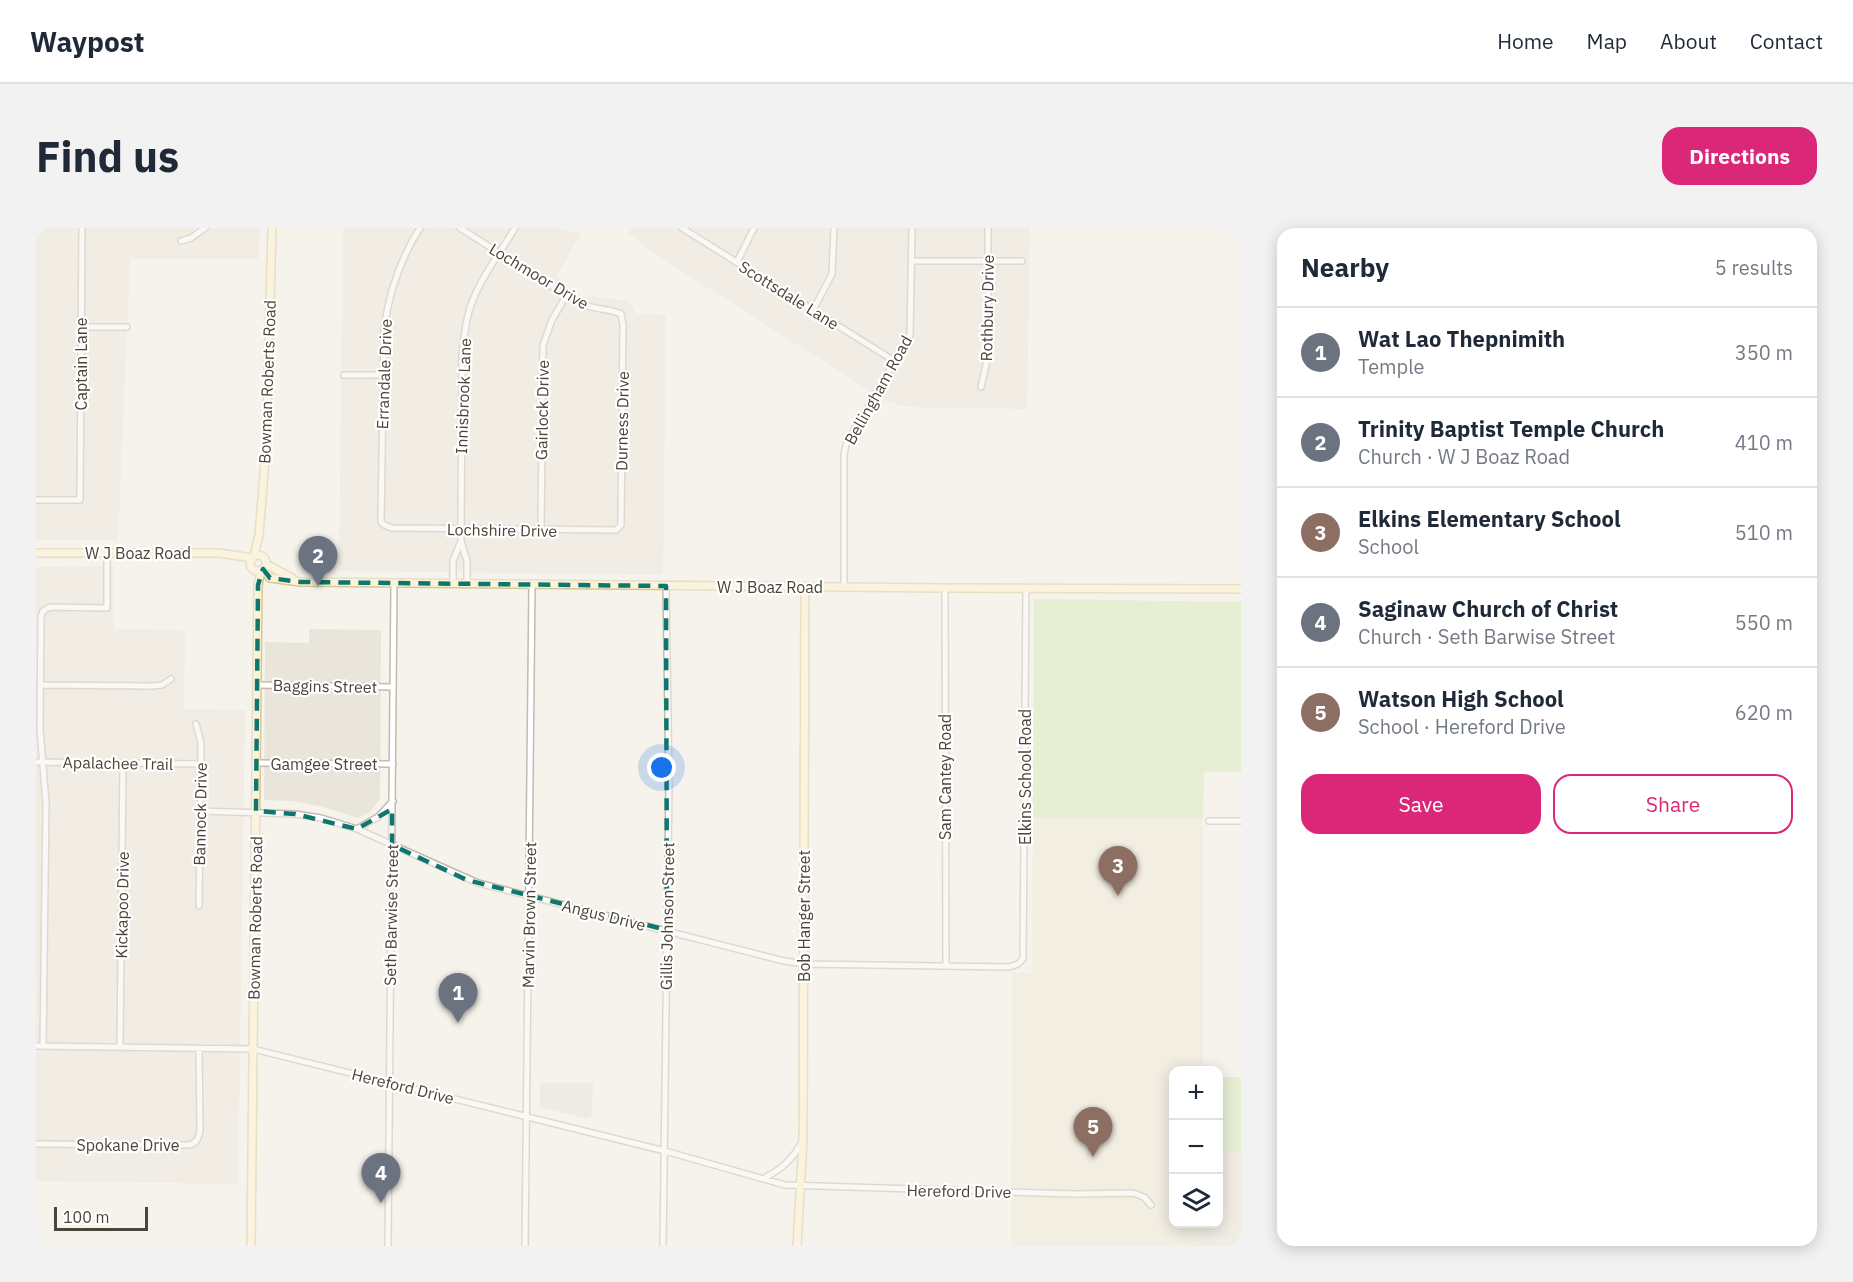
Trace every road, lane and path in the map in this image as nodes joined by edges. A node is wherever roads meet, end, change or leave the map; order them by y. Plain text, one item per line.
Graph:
1 (82, 228) edge
2 (205, 228) edge
3 (272, 228) edge
4 (420, 228) edge
5 (460, 228) edge
6 (515, 228) edge
7 (682, 228) edge
8 (754, 228) edge
9 (834, 228) edge
10 (912, 228) edge
11 (988, 228) edge
12 (181, 241) dead end
13 (500, 253) junction
14 (988, 260) junction
15 (912, 261) junction
16 (1022, 261) dead end
17 (737, 262) junction
18 (566, 296) junction
19 (813, 310) junction
20 (621, 314) joint
21 (81, 327) junction
22 (127, 327) dead end
23 (896, 362) junction
24 (344, 375) dead end
25 (382, 375) junction
26 (981, 387) dead end
27 (36, 500) edge
28 (384, 525) joint
29 (620, 528) joint
30 (461, 529) junction
31 (541, 530) junction
32 (461, 541) junction
33 (36, 553) edge
34 (108, 553) junction
35 (258, 564) junction
36 (394, 584) junction
37 (453, 584) junction
38 (467, 584) junction
39 (532, 585) junction
40 (666, 586) junction
41 (805, 587) junction
42 (844, 587) junction
43 (945, 588) junction
44 (1026, 588) junction
45 (1241, 589) edge
46 (171, 679) dead end
47 (40, 685) junction
48 (257, 685) junction
49 (393, 687) junction
50 (196, 724) dead end
51 (36, 762) edge
52 (43, 762) junction
53 (123, 763) junction
54 (256, 763) junction
55 (201, 764) junction
56 (393, 764) junction
57 (393, 801) junction
58 (200, 811) junction
59 (256, 812) junction
60 (1209, 821) dead end
61 (1241, 821) edge
62 (357, 829) junction
63 (392, 845) junction
64 (529, 897) junction
65 (199, 906) dead end
66 (667, 930) junction
67 (804, 964) junction
68 (1018, 964) joint
69 (946, 965) junction
70 (39, 1046) edge
71 (120, 1047) junction
72 (199, 1048) junction
73 (253, 1049) junction
74 (390, 1083) junction
75 (527, 1118) junction
76 (803, 1140) junction
77 (36, 1144) edge
78 (665, 1151) junction
79 (764, 1178) junction
80 (801, 1186) junction
81 (1151, 1205) dead end
82 (251, 1246) edge
83 (388, 1246) edge
84 (525, 1246) edge
85 (663, 1246) edge
86 (797, 1246) edge

1 - 21 street, Captain Lane
2 - 12 street
3 - 35 street, Bowman Roberts Road
4 - 25 street, Errandale Drive
5 - 13 street, Lochmoor Drive
6 - 13 street, Innisbrook Lane
7 - 17 street, Scottsdale Lane
8 - 17 street
9 - 19 street
10 - 15 street, Bellingham Road
11 - 14 street, Rothbury Drive
13 - 18 street, Lochmoor Drive
13 - 30 street, Innisbrook Lane
14 - 15 street
14 - 16 street
14 - 26 street, Rothbury Drive
15 - 23 street, Bellingham Road
17 - 19 street, Scottsdale Lane
18 - 20 street, Lochmoor Drive
18 - 31 street, Gairlock Drive
19 - 23 street, Scottsdale Lane
20 - 29 street, Durness Drive
21 - 22 street
21 - 27 street, Captain Lane
23 - 42 street, Bellingham Road
24 - 25 street
25 - 28 street, Errandale Drive
28 - 30 street, Lochshire Drive
29 - 31 street, Lochshire Drive
30 - 31 street, Lochshire Drive
30 - 32 street, Innisbrook Lane
32 - 37 street, Innisbrook Lane
32 - 38 street, Innisbrook Lane
33 - 34 street, W J Boaz Road
34 - 35 street, W J Boaz Road
34 - 47 street
35 - 36 street, W J Boaz Road
35 - 48 street, Bowman Roberts Road
36 - 37 street, W J Boaz Road
36 - 49 street, Seth Barwise Street
37 - 38 street, W J Boaz Road
38 - 39 street, W J Boaz Road
39 - 40 street, W J Boaz Road
39 - 64 street, Marvin Brown Street
40 - 41 street, W J Boaz Road
40 - 66 street, Gillis Johnson Street
41 - 42 street, W J Boaz Road
41 - 67 street, Bob Hanger Street
42 - 43 street, W J Boaz Road
43 - 44 street, W J Boaz Road
43 - 69 street, Sam Cantey Road
44 - 45 street, W J Boaz Road
44 - 68 street, Elkins School Road
46 - 47 street
47 - 52 street
48 - 49 street, Baggins Street
48 - 54 street, Bowman Roberts Road
49 - 56 street, Seth Barwise Street
50 - 55 street, Bannock Drive
51 - 52 street, Apalachee Trail
52 - 53 street, Apalachee Trail
52 - 70 street
53 - 55 street, Apalachee Trail
53 - 71 street, Kickapoo Drive
54 - 56 street, Gamgee Street
54 - 59 street, Bowman Roberts Road
55 - 58 street, Bannock Drive
56 - 57 street, Seth Barwise Street
57 - 62 street
57 - 63 street, Seth Barwise Street
58 - 59 street, Angus Drive
58 - 65 street, Bannock Drive
59 - 62 street, Angus Drive
59 - 73 street, Bowman Roberts Road
60 - 61 street
62 - 63 street, Angus Drive
63 - 64 street, Angus Drive
63 - 74 street, Seth Barwise Street
64 - 66 street, Angus Drive
64 - 75 street, Marvin Brown Street
66 - 67 street, Angus Drive
66 - 78 street, Gillis Johnson Street
67 - 69 street, Angus Drive
67 - 76 street, Bob Hanger Street
68 - 69 street, Angus Drive
70 - 71 street, Hereford Drive
71 - 72 street, Hereford Drive
72 - 73 street, Hereford Drive
72 - 77 street, Spokane Drive
73 - 74 street, Hereford Drive
73 - 82 street, Bowman Roberts Road
74 - 75 street, Hereford Drive
74 - 83 street, Seth Barwise Street
75 - 78 street, Hereford Drive
75 - 84 street, Marvin Brown Street
76 - 79 street
76 - 80 street, Bob Hanger Street
78 - 79 street, Hereford Drive
78 - 85 street, Gillis Johnson Street
79 - 80 street, Hereford Drive
80 - 81 street, Hereford Drive
80 - 86 street, Bob Hanger Street

